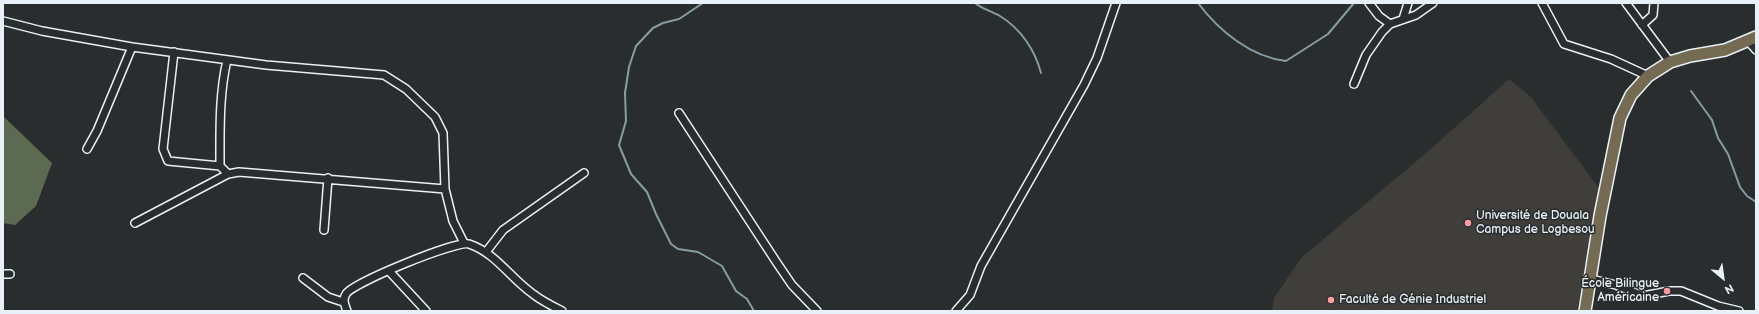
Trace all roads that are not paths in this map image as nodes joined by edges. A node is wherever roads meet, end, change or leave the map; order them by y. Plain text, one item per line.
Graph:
1 (1116, 3) edge
2 (1369, 3) edge
3 (1408, 3) edge
4 (1433, 3) edge
5 (1542, 3) edge
6 (1626, 3) edge
7 (1654, 3) edge
8 (1403, 19) junction
9 (3, 21) edge
10 (1390, 24) junction
11 (1642, 25) junction
12 (1752, 39) edge
13 (132, 47) junction
14 (1756, 50) edge
15 (174, 52) junction
16 (227, 60) junction
17 (1670, 62) junction
18 (1648, 76) junction
19 (1354, 84) dead end
20 (679, 113) dead end
21 (87, 149) dead end
22 (220, 166) junction
23 (584, 173) dead end
24 (228, 174) junction
25 (328, 178) junction
26 (445, 189) junction
27 (135, 223) dead end
28 (324, 230) dead end
29 (464, 243) junction
30 (486, 252) junction
31 (389, 271) junction
32 (303, 278) dead end
33 (1591, 279) junction
34 (343, 302) junction
35 (347, 311) edge
36 (426, 311) edge
37 (562, 311) edge
38 (817, 311) edge
39 (956, 311) edge
40 (1585, 311) edge
41 (1739, 311) edge

1 - 39 street
2 - 10 street
3 - 8 street
4 - 8 street
5 - 18 street
6 - 11 street
7 - 11 street
8 - 10 street
9 - 13 street
10 - 19 street
11 - 17 street
12 - 14 street
12 - 17 main road
13 - 15 street
13 - 21 street
15 - 16 street
15 - 22 street
16 - 22 street
16 - 26 street
17 - 18 main road
18 - 33 main road
20 - 38 street
22 - 24 street
23 - 30 street
24 - 25 street
24 - 27 street
25 - 26 street
25 - 28 street
26 - 29 street
29 - 30 street
29 - 31 street
30 - 37 street
31 - 34 street
31 - 36 street
32 - 34 street
33 - 40 main road
33 - 41 street
34 - 35 street

